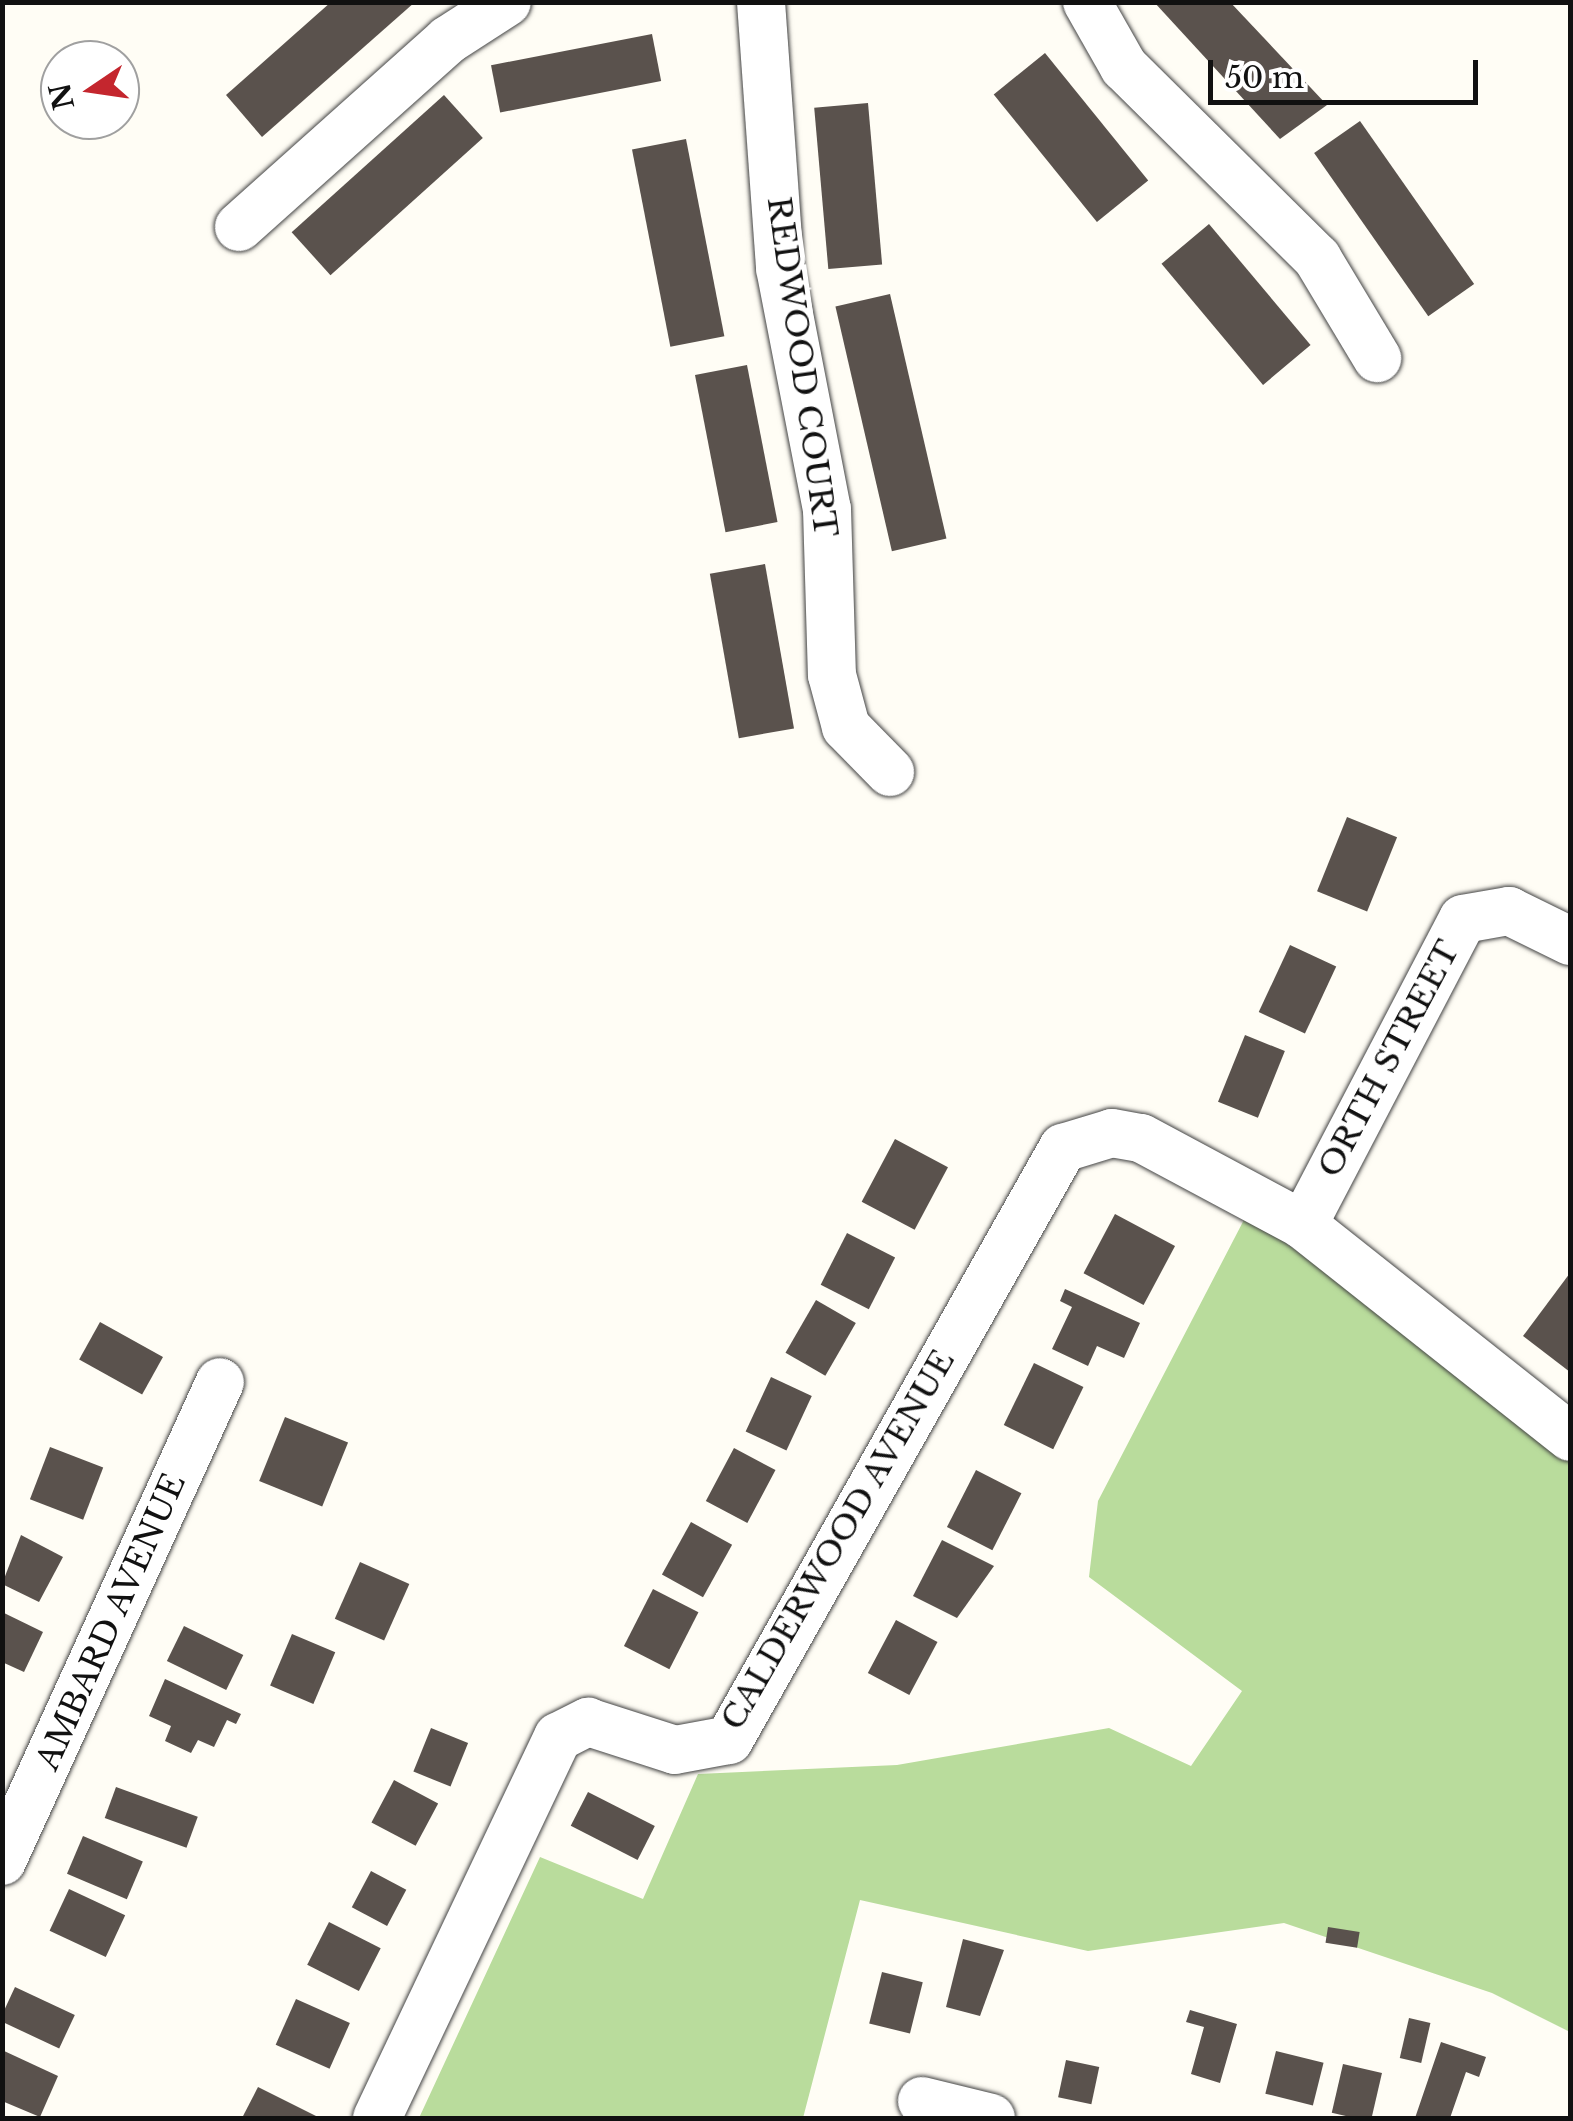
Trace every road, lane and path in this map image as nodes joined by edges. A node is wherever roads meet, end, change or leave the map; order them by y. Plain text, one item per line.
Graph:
1 (507, 2) edge
2 (761, 2) edge
3 (1087, 2) edge
4 (239, 227) dead end
5 (1377, 358) dead end
6 (890, 772) dead end
7 (1570, 942) edge
8 (1303, 1224) junction
9 (220, 1382) dead end
10 (1570, 1438) edge
11 (2, 1862) edge
12 (922, 2101) dead end
13 (377, 2118) edge
14 (991, 2118) edge

1 - 4 street
2 - 6 street, REDWOOD COURT
3 - 5 street
7 - 8 street, ORTH STREET
8 - 10 street
8 - 13 street, CALDERWOOD AVENUE
9 - 11 street, AMBARD AVENUE
12 - 14 street

